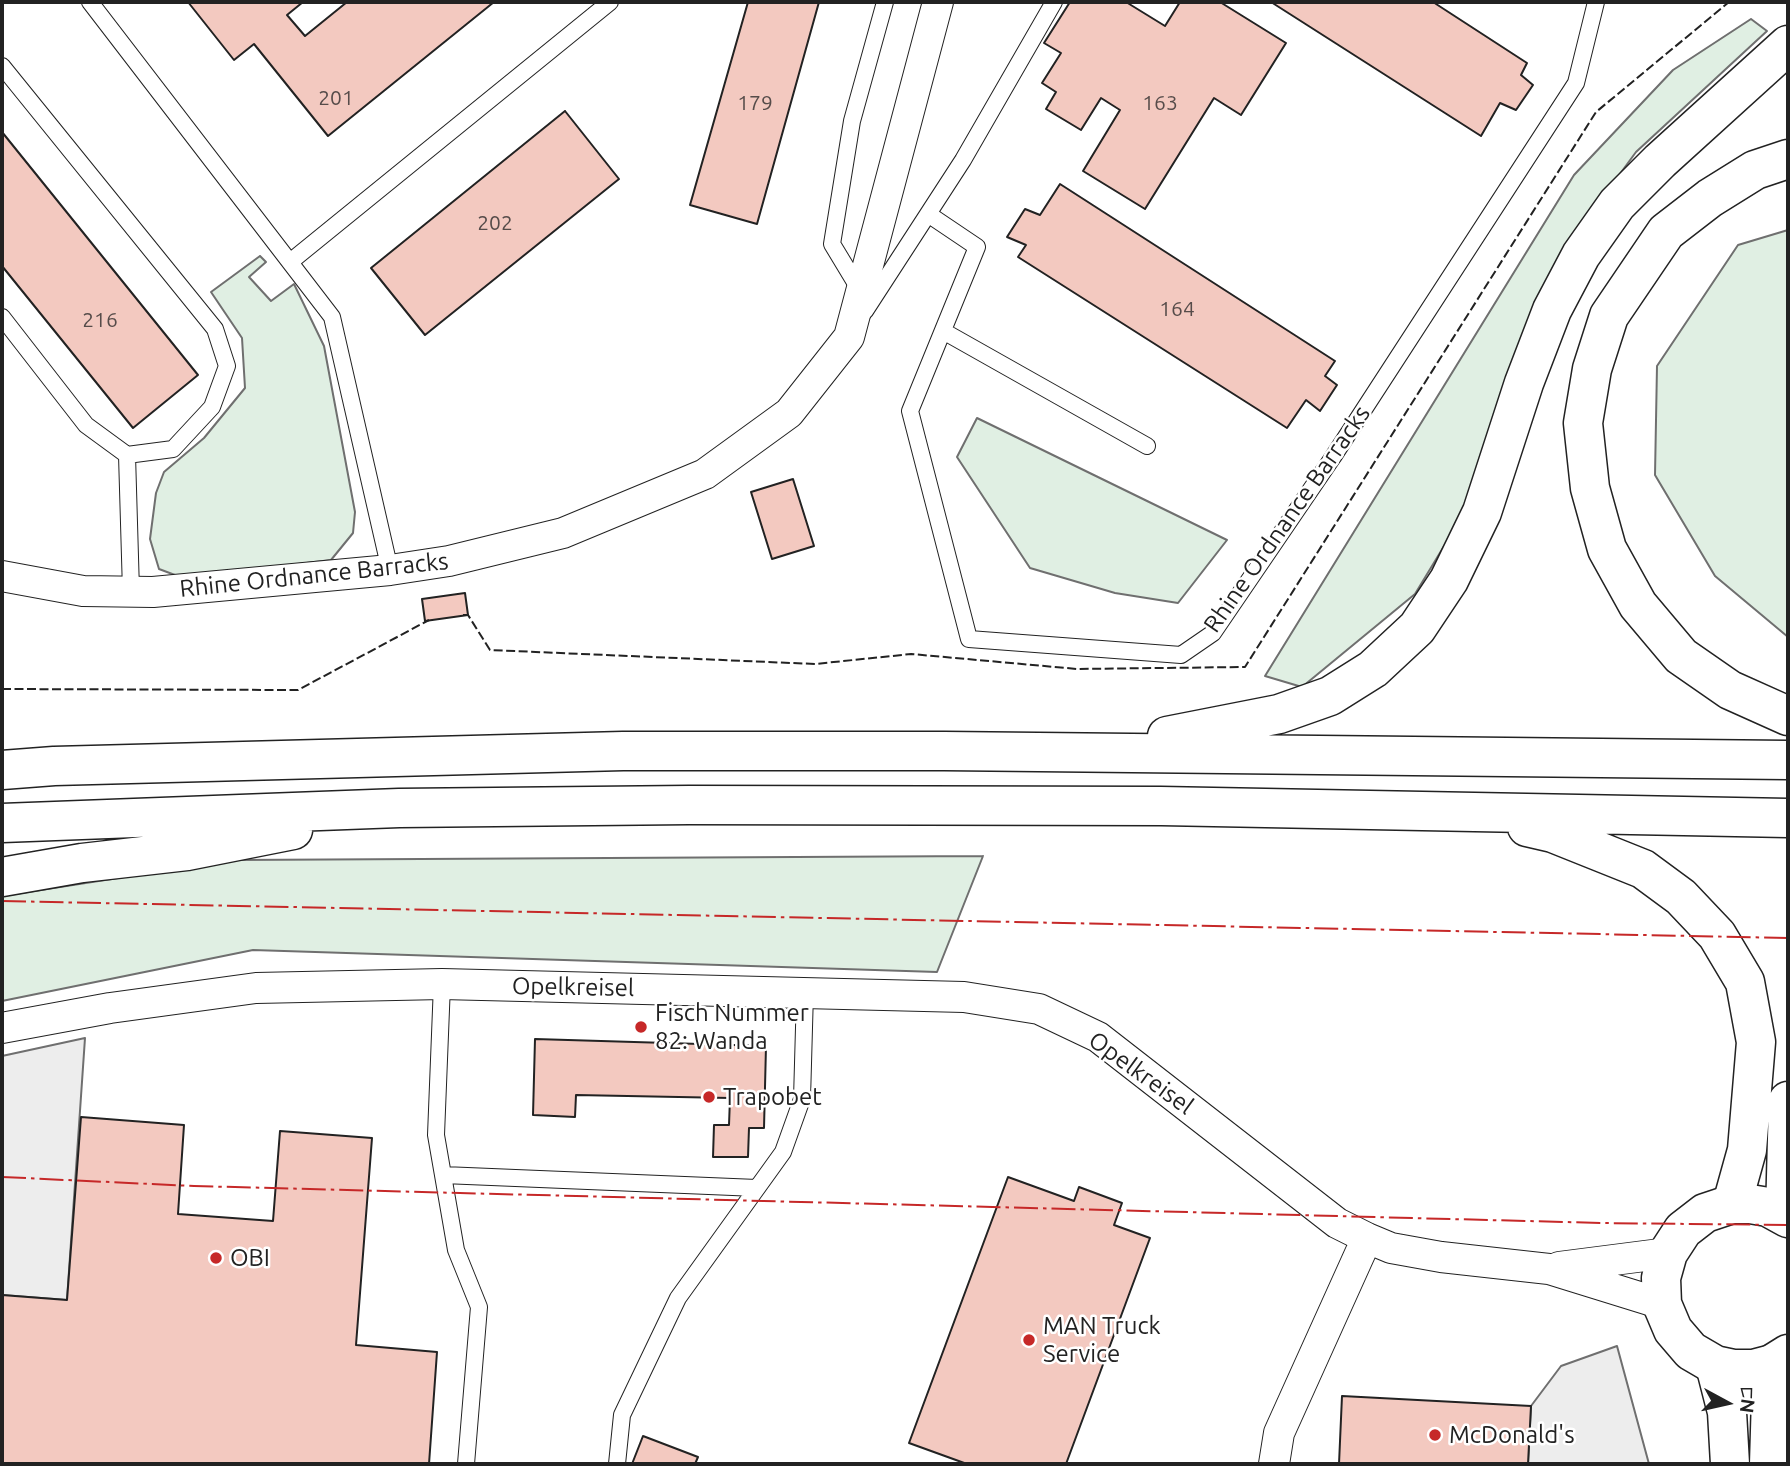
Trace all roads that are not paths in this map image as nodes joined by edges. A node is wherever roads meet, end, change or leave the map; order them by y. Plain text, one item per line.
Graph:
1 (90, 2) edge
2 (610, 2) edge
3 (885, 2) edge
4 (939, 2) edge
5 (1054, 2) edge
6 (1596, 2) edge
7 (1788, 45) edge
8 (2, 66) edge
9 (1788, 159) edge
10 (928, 214) junction
11 (290, 262) junction
12 (861, 292) junction
13 (2, 317) edge
14 (943, 331) junction
15 (849, 337) junction
16 (1147, 446) dead end
17 (127, 455) junction
18 (390, 570) junction
19 (2, 576) edge
20 (131, 591) junction
21 (1788, 716) edge
22 (1048, 752) junction
23 (2, 756) edge
24 (1788, 760) edge
25 (54, 766) junction
26 (2, 770) edge
27 (399, 808) junction
28 (1466, 813) junction
29 (1788, 817) edge
30 (2, 823) edge
31 (2, 877) edge
32 (442, 984) junction
33 (805, 992) junction
34 (2, 1028) edge
35 (1788, 1101) edge
36 (443, 1175) junction
37 (757, 1188) junction
38 (1732, 1204) junction
39 (1786, 1216) edge
40 (1367, 1238) junction
41 (1668, 1253) junction
42 (1549, 1269) junction
43 (1662, 1304) junction
44 (1780, 1359) edge
45 (1715, 1365) junction
46 (466, 1464) edge
47 (617, 1464) edge
48 (1275, 1464) edge
49 (1730, 1464) edge
50 (1769, 1464) edge

1 - 11 lane
2 - 11 lane
3 - 12 lane
4 - 12 street, Rhine Ordnance Barracks
5 - 10 lane, Rhine Ordnance Barracks
6 - 14 lane, Rhine Ordnance Barracks
7 - 22 main road
8 - 17 lane
9 - 21 main road
10 - 14 lane, Rhine Ordnance Barracks
10 - 15 lane, Rhine Ordnance Barracks
11 - 18 lane
12 - 15 street, Rhine Ordnance Barracks
13 - 17 lane
14 - 16 lane
15 - 18 street, Rhine Ordnance Barracks
17 - 20 lane
18 - 20 street, Rhine Ordnance Barracks
19 - 20 street, Rhine Ordnance Barracks
22 - 24 main road
22 - 25 main road
23 - 25 main road
25 - 26 main road
27 - 28 main road
27 - 30 main road
27 - 31 main road
28 - 29 main road
28 - 38 main road
32 - 33 street, Opelkreisel
32 - 34 street, Opelkreisel
32 - 36 lane
33 - 37 lane
33 - 40 street, Opelkreisel
35 - 39 main road
36 - 37 lane
36 - 46 lane
37 - 47 lane
38 - 39 main road
38 - 41 main road
40 - 42 street, Opelkreisel
40 - 48 street
41 - 42 street, Opelkreisel
41 - 43 main road
42 - 43 street, Opelkreisel
43 - 45 main road
44 - 45 main road
44 - 50 main road
45 - 49 main road

